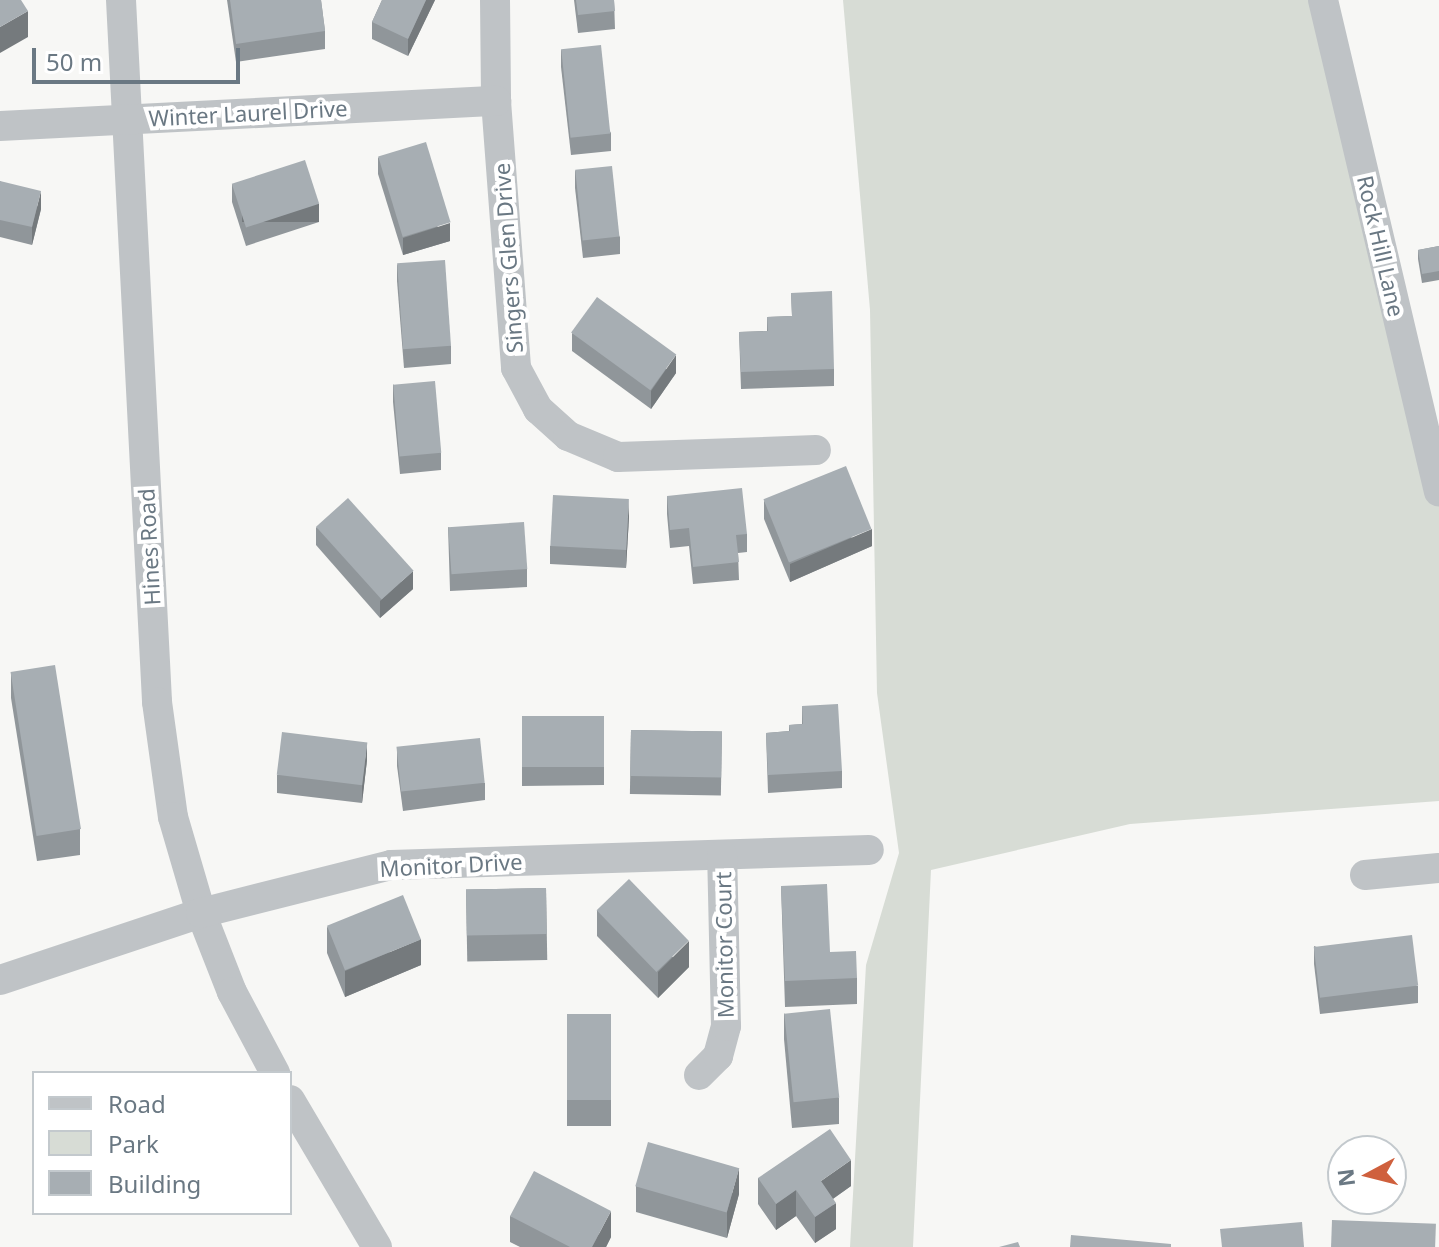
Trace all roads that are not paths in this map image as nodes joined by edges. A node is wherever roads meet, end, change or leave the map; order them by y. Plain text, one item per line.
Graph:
1 (121, 0) edge
2 (495, 0) edge
3 (1323, 0) edge
4 (496, 101) junction
5 (127, 119) junction
6 (0, 126) edge
7 (816, 450) dead end
8 (1439, 492) edge
9 (869, 850) dead end
10 (722, 855) junction
11 (1439, 868) edge
12 (1365, 875) dead end
13 (201, 913) junction
14 (3, 971) edge
15 (274, 1071) edge
16 (699, 1075) dead end
17 (292, 1103) edge
18 (377, 1247) edge

1 - 5 street, Hines Road
2 - 4 street, Singers Glen Drive
3 - 8 street, Rock Hill Lane
4 - 5 street, Winter Laurel Drive
4 - 7 street, Singers Glen Drive
5 - 6 street, Winter Laurel Drive
5 - 13 street, Hines Road
9 - 10 street, Monitor Drive
10 - 13 street, Monitor Drive
10 - 16 street, Monitor Court
11 - 12 street
13 - 14 street, Monitor Drive
13 - 15 street, Hines Road
17 - 18 street

